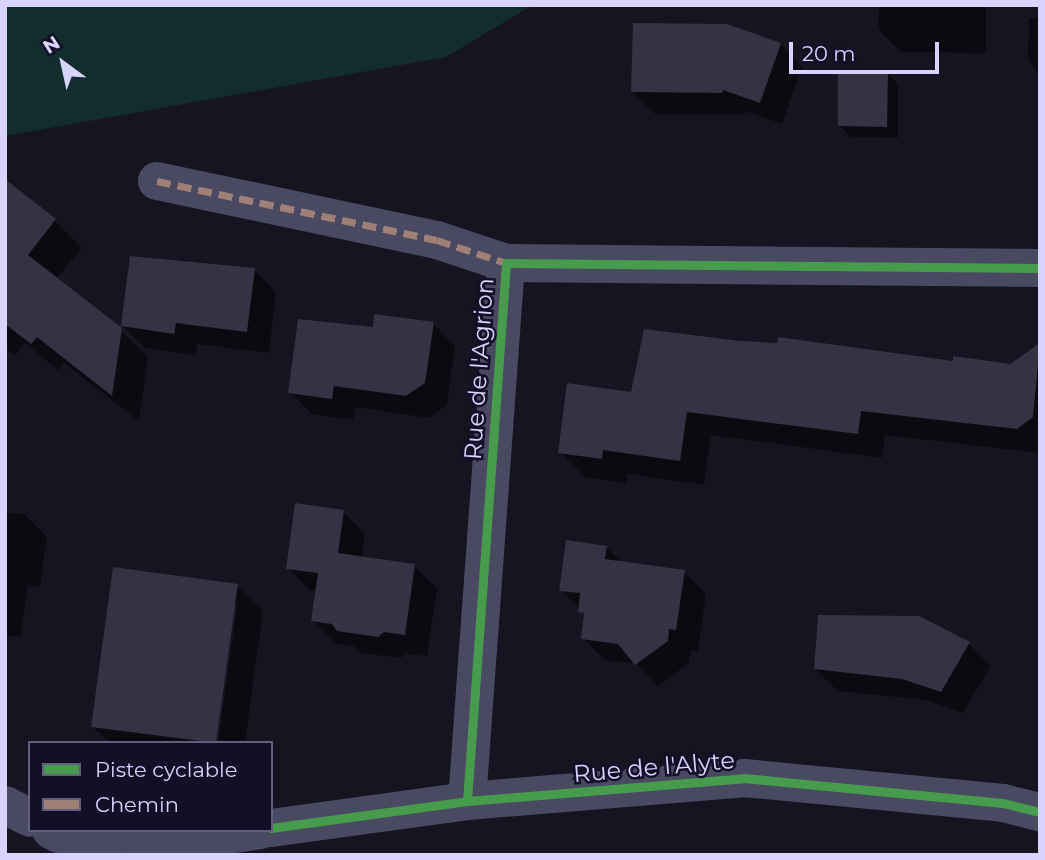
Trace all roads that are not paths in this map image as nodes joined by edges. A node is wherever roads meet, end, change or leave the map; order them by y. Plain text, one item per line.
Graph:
1 (157, 181) dead end
2 (506, 263) junction
3 (1040, 268) edge
4 (467, 802) junction
5 (5, 805) edge
6 (1040, 812) edge
7 (28, 817) edge
8 (273, 828) edge
9 (55, 832) edge
10 (247, 832) edge

1 - 2 street, Rue de l'Agrion
2 - 3 street, Rue de l'Agrion
2 - 4 street, Rue de l'Agrion
4 - 6 street, Rue de l'Alyte
4 - 8 street, Rue de l'Alyte
5 - 7 street
9 - 10 street

